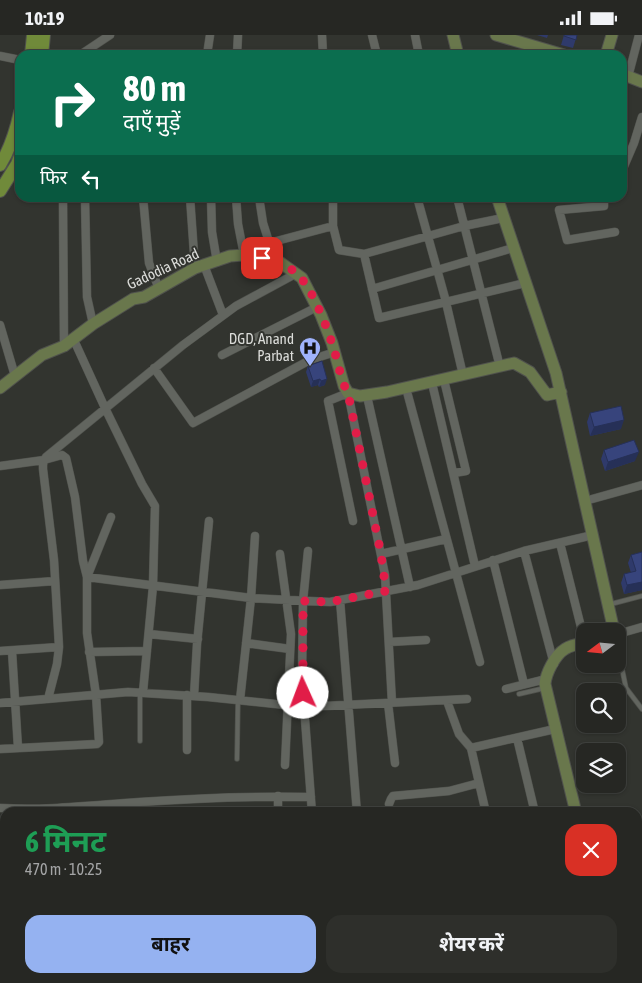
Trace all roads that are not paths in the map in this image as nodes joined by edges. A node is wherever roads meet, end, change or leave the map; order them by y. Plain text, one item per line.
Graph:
1 (33, 35) edge
2 (44, 35) edge
3 (110, 35) edge
4 (210, 35) edge
5 (238, 35) edge
6 (322, 35) edge
7 (372, 35) edge
8 (415, 35) edge
9 (453, 35) edge
10 (496, 35) edge
11 (612, 35) edge
12 (639, 35) edge
13 (528, 40) edge
14 (32, 50) edge
15 (42, 50) edge
16 (88, 50) edge
17 (207, 50) edge
18 (237, 50) edge
19 (323, 50) edge
20 (376, 50) edge
21 (419, 50) edge
22 (457, 50) edge
23 (552, 50) edge
24 (608, 50) edge
25 (0, 55) edge
26 (15, 59) edge
27 (627, 69) edge
28 (627, 76) edge
29 (642, 83) edge
30 (642, 117) edge
31 (15, 131) edge
32 (627, 159) edge
33 (0, 165) edge
34 (15, 167) edge
35 (0, 191) edge
36 (62, 202) edge
37 (85, 202) edge
38 (143, 202) edge
39 (191, 202) edge
40 (211, 202) edge
41 (236, 202) edge
42 (259, 202) edge
43 (333, 202) edge
44 (418, 202) edge
45 (458, 202) edge
46 (498, 202) edge
47 (604, 202) edge
48 (503, 218) junction
49 (333, 226) junction
50 (464, 226) junction
51 (615, 232) dead end
52 (428, 237) junction
53 (269, 243) junction
54 (513, 248) junction
55 (244, 255) junction
56 (364, 255) junction
57 (473, 260) junction
58 (275, 261) junction
59 (218, 262) junction
60 (200, 266) junction
61 (437, 270) junction
62 (297, 273) junction
63 (525, 283) junction
64 (159, 289) junction
65 (372, 289) junction
66 (482, 294) junction
67 (446, 303) junction
68 (317, 307) junction
69 (223, 315) junction
70 (93, 324) junction
71 (0, 325) edge
72 (73, 338) junction
73 (64, 346) junction
74 (335, 352) junction
75 (222, 355) dead end
76 (500, 367) junction
77 (154, 368) junction
78 (463, 375) junction
79 (15, 376) junction
80 (438, 381) junction
81 (0, 388) edge
82 (406, 388) junction
83 (561, 392) junction
84 (348, 393) junction
85 (367, 396) junction
86 (105, 408) junction
87 (44, 460) junction
88 (0, 466) edge
89 (454, 473) junction
90 (642, 485) edge
91 (585, 501) junction
92 (112, 517) dead end
93 (209, 521) dead end
94 (353, 521) dead end
95 (593, 535) junction
96 (255, 536) dead end
97 (446, 539) junction
98 (560, 543) junction
99 (402, 550) junction
100 (308, 551) dead end
101 (524, 551) junction
102 (280, 553) dead end
103 (381, 554) junction
104 (493, 560) junction
105 (475, 566) junction
106 (456, 572) junction
107 (87, 577) junction
108 (55, 581) junction
109 (0, 585) edge
110 (153, 586) junction
111 (410, 587) junction
112 (203, 591) junction
113 (386, 591) junction
114 (642, 596) edge
115 (251, 598) junction
116 (286, 600) junction
117 (340, 600) junction
118 (303, 601) junction
119 (608, 605) junction
120 (580, 623) edge
121 (612, 623) edge
122 (642, 627) edge
123 (626, 632) edge
124 (148, 634) junction
125 (198, 639) junction
126 (426, 640) dead end
127 (389, 642) junction
128 (246, 643) junction
129 (576, 646) edge
130 (59, 647) junction
131 (290, 649) junction
132 (0, 651) edge
133 (12, 651) junction
134 (147, 651) junction
135 (89, 653) junction
136 (480, 662) dead end
137 (554, 664) junction
138 (623, 673) edge
139 (545, 683) junction
140 (524, 684) junction
141 (506, 689) dead end
142 (141, 692) junction
143 (520, 694) dead end
144 (96, 695) junction
145 (191, 695) junction
146 (48, 699) junction
147 (239, 699) junction
148 (466, 699) dead end
149 (15, 700) junction
150 (448, 701) junction
151 (0, 703) edge
152 (390, 703) junction
153 (287, 705) junction
154 (348, 705) junction
155 (304, 707) junction
156 (642, 709) edge
157 (555, 729) junction
158 (517, 738) junction
159 (140, 741) dead end
160 (18, 748) junction
161 (470, 748) junction
162 (0, 749) edge
163 (186, 750) dead end
164 (237, 759) dead end
165 (395, 763) dead end
166 (285, 765) dead end
167 (479, 783) junction
168 (278, 796) junction
169 (311, 797) junction
170 (111, 804) junction
171 (389, 804) dead end
172 (56, 807) edge
173 (110, 807) edge
174 (278, 807) edge
175 (312, 807) edge
176 (357, 807) edge
177 (485, 807) edge
178 (534, 807) edge
179 (574, 807) edge

1 - 14 main road
2 - 15 main road
3 - 16 street
4 - 17 street
5 - 18 street
6 - 19 street
7 - 20 street
8 - 21 street
9 - 22 street
10 - 13 street
11 - 24 street
12 - 27 street
13 - 23 street
25 - 26 street
28 - 29 street
30 - 32 street
31 - 33 main road
34 - 35 main road
36 - 73 street
37 - 70 street
38 - 64 street
39 - 60 street
40 - 59 street
41 - 55 street
42 - 53 street
43 - 49 street
44 - 52 street
45 - 50 street
46 - 48 street
47 - 51 street
48 - 50 street
48 - 54 street
49 - 53 street
49 - 56 street
50 - 52 street
50 - 57 street
52 - 56 street
52 - 61 street
53 - 58 street
54 - 57 street
54 - 63 street
55 - 58 street, Gadodia Road
55 - 59 street, Gadodia Road
56 - 65 street
57 - 61 street
57 - 66 street
58 - 62 street, Gadodia Road
59 - 60 street, Gadodia Road
60 - 64 street, Gadodia Road
60 - 69 street
61 - 65 street
61 - 67 street
62 - 68 street, Gadodia Road
62 - 69 street
63 - 66 street
63 - 83 street
64 - 70 street, Gadodia Road
65 - 67 street
66 - 67 street
66 - 76 street
67 - 78 street
68 - 74 street, Gadodia Road
68 - 75 street
69 - 77 street
70 - 72 street, Gadodia Road
71 - 79 street
72 - 73 street, Gadodia Road
72 - 86 street
73 - 79 street, Gadodia Road
74 - 77 street
74 - 84 street, Gadodia Road
76 - 78 street
76 - 83 street
77 - 86 street
78 - 80 street
79 - 81 street, Gadodia Road
80 - 82 street
80 - 89 street
80 - 89 street
82 - 85 street
82 - 97 street
83 - 91 street
84 - 85 street
84 - 94 street
84 - 103 street
85 - 99 street
86 - 87 street
86 - 110 street
87 - 88 street
87 - 107 street
87 - 108 street
89 - 105 street
90 - 91 street
91 - 95 street
92 - 107 street
93 - 112 street
95 - 98 street
95 - 119 street
96 - 115 street
97 - 99 street
97 - 106 street
98 - 101 street
98 - 120 street
99 - 103 street
99 - 111 street
100 - 118 street
101 - 104 street
101 - 137 street
102 - 116 street
103 - 113 street
104 - 105 street
104 - 140 street
105 - 106 street
106 - 111 street
106 - 136 street
107 - 110 street
107 - 135 street
108 - 109 street
108 - 130 street
110 - 112 street
110 - 124 street
111 - 113 street
112 - 115 street
112 - 125 street
113 - 117 street
113 - 127 street
114 - 119 lane
115 - 116 street
115 - 128 street
116 - 118 street
116 - 131 street
117 - 118 street
117 - 154 street
118 - 155 street
119 - 121 street
122 - 123 street
124 - 125 street
124 - 134 street
125 - 145 street
126 - 127 street
127 - 152 street
128 - 131 street
128 - 147 street
129 - 137 street
130 - 133 street
130 - 146 street
131 - 153 street
132 - 133 street
133 - 149 street
134 - 135 street
134 - 142 street
135 - 144 street
137 - 139 street
138 - 156 lane
139 - 140 street
139 - 143 lane
139 - 157 street
140 - 141 street
142 - 144 street
142 - 145 street
142 - 159 lane
144 - 146 street
144 - 160 street
145 - 147 street
145 - 163 street
146 - 149 street
147 - 153 street
147 - 164 lane
148 - 150 street
149 - 151 street
149 - 160 street
150 - 152 street
150 - 161 street
152 - 154 street
152 - 165 street
153 - 155 street
153 - 166 street
154 - 155 street
154 - 176 street
155 - 169 street
157 - 158 street
157 - 179 street
158 - 161 street
158 - 178 street
160 - 162 street
161 - 167 street
167 - 171 street
167 - 177 street
168 - 169 street
168 - 170 street
168 - 174 street
169 - 175 street
170 - 172 street
170 - 173 street

